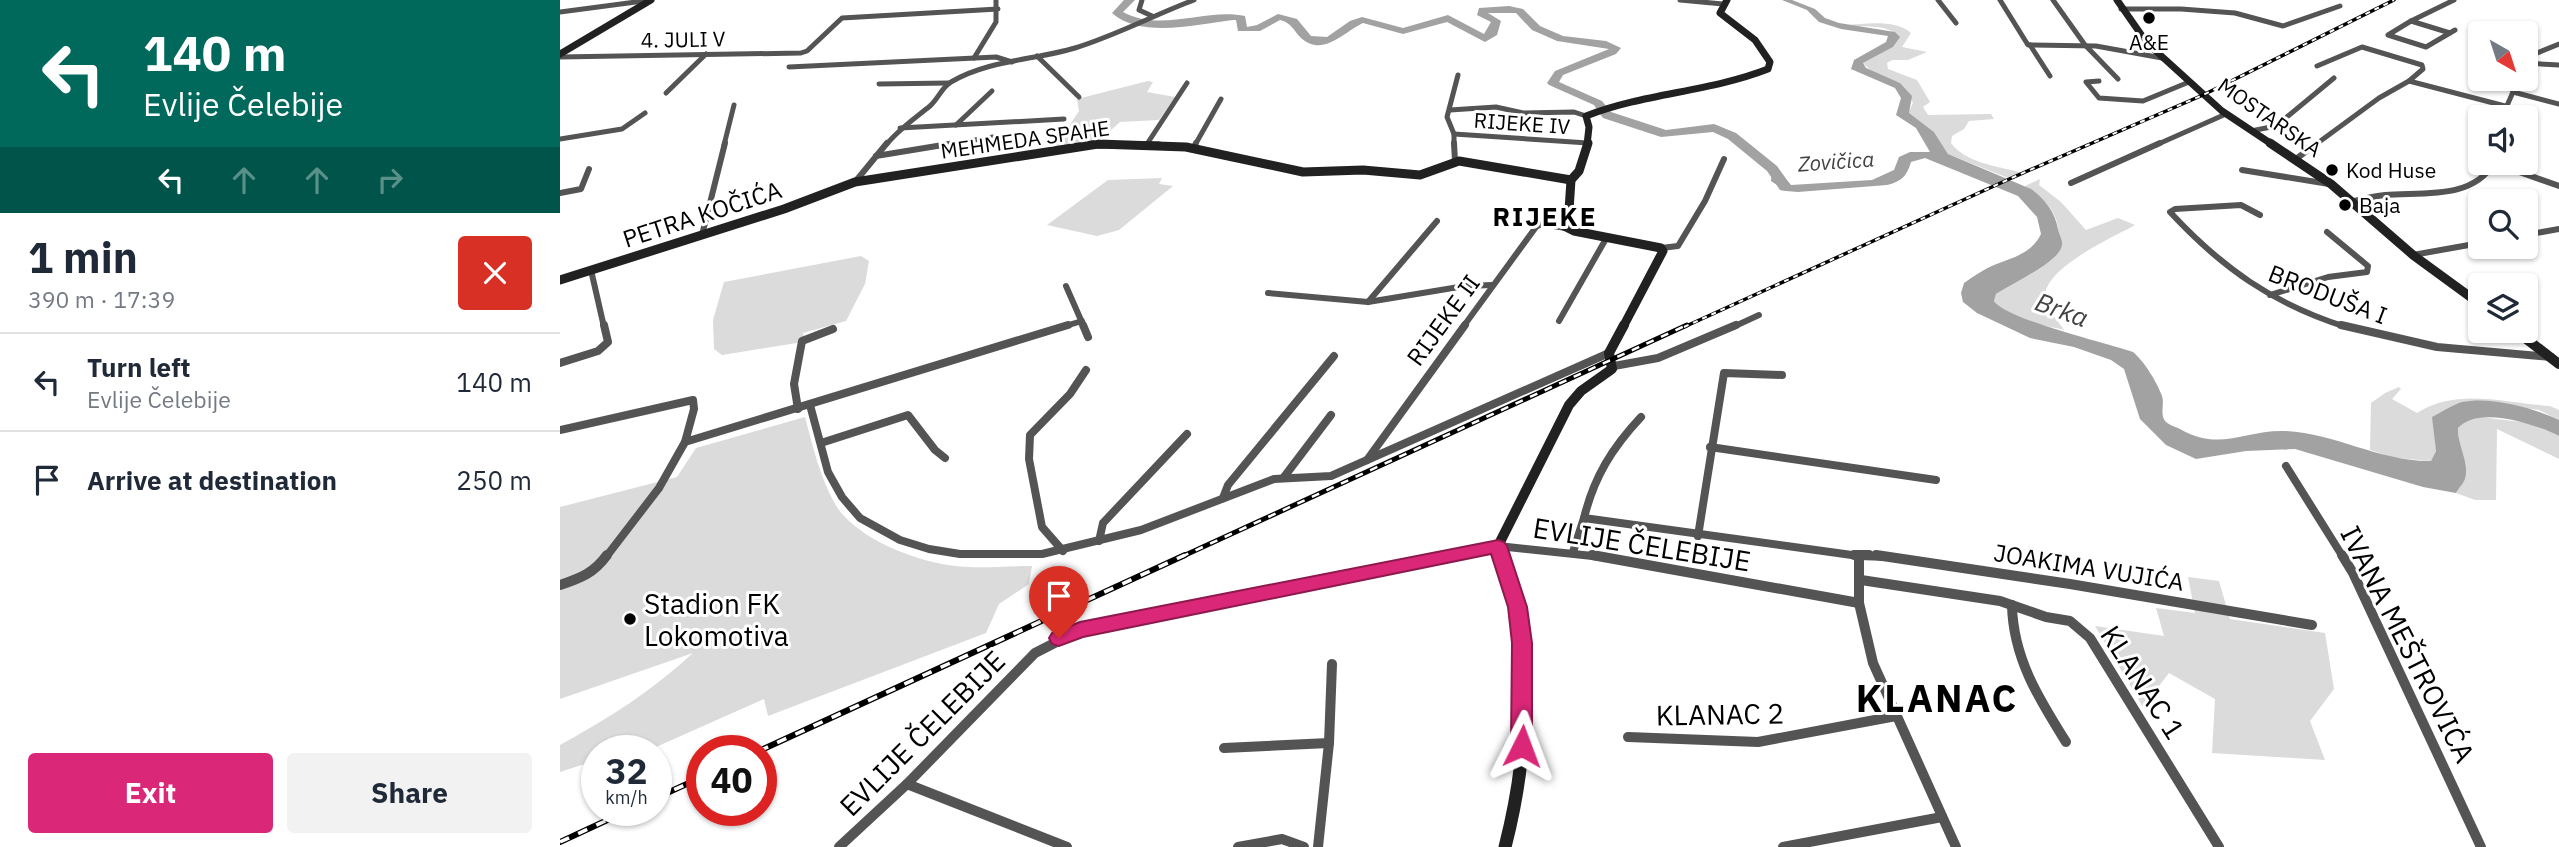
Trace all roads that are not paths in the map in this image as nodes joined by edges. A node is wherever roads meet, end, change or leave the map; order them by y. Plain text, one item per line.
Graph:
1 (651, 0) edge
2 (996, 0) edge
3 (1142, 0) edge
4 (1194, 0) edge
5 (1680, 0) edge
6 (1938, 0) edge
7 (2000, 0) edge
8 (2053, 0) edge
9 (2117, 0) edge
10 (2454, 0) edge
11 (1725, 2) edge
12 (2206, 5) dead end
13 (2340, 6) dead end
14 (998, 9) junction
15 (2121, 9) junction
16 (2211, 11) junction
17 (560, 12) edge
18 (1150, 17) junction
19 (2411, 21) junction
20 (1956, 23) dead end
21 (2559, 44) edge
22 (2030, 45) junction
23 (2085, 45) junction
24 (706, 54) junction
25 (2538, 54) edge
26 (560, 55) edge
27 (1037, 57) junction
28 (974, 58) junction
29 (2162, 58) junction
30 (1012, 62) junction
31 (2538, 62) edge
32 (2559, 65) edge
33 (2317, 66) dead end
34 (789, 67) dead end
35 (1458, 75) dead end
36 (2050, 76) dead end
37 (2334, 78) dead end
38 (2118, 79) dead end
39 (2099, 81) dead end
40 (2409, 81) junction
41 (2189, 82) junction
42 (949, 83) junction
43 (1187, 83) dead end
44 (879, 84) dead end
45 (992, 91) dead end
46 (2513, 92) joint
47 (666, 93) dead end
48 (1079, 97) dead end
49 (1221, 99) dead end
50 (2559, 104) edge
51 (734, 105) dead end
52 (2501, 105) edge
53 (2506, 105) edge
54 (1450, 110) junction
55 (645, 114) dead end
56 (2227, 114) junction
57 (1588, 115) junction
58 (1064, 119) dead end
59 (956, 125) junction
60 (900, 128) junction
61 (2251, 131) junction
62 (1454, 134) junction
63 (610, 136) dead end
64 (993, 137) dead end
65 (560, 139) edge
66 (1588, 143) junction
67 (560, 144) edge
68 (1147, 144) junction
69 (1192, 149) junction
70 (876, 156) junction
71 (1724, 159) dead end
72 (2296, 159) junction
73 (1455, 161) junction
74 (589, 169) dead end
75 (2242, 170) dead end
76 (2488, 175) edge
77 (2528, 175) edge
78 (1571, 180) junction
79 (855, 182) junction
80 (2071, 183) dead end
81 (2331, 184) junction
82 (2559, 186) edge
83 (560, 193) edge
84 (2353, 201) junction
85 (2260, 215) dead end
86 (1437, 221) dead end
87 (1566, 229) junction
88 (2559, 229) edge
89 (2327, 232) dead end
90 (2538, 233) edge
91 (702, 235) junction
92 (1607, 237) junction
93 (2468, 245) edge
94 (1661, 248) junction
95 (2413, 255) junction
96 (591, 270) junction
97 (560, 280) edge
98 (1492, 285) junction
99 (1066, 286) dead end
100 (1268, 293) dead end
101 (2270, 295) junction
102 (2468, 295) edge
103 (1368, 302) junction
104 (1759, 315) dead end
105 (1082, 321) junction
106 (1559, 321) dead end
107 (833, 329) dead end
108 (1088, 337) dead end
109 (2532, 343) edge
110 (1609, 353) junction
111 (1334, 356) dead end
112 (2551, 357) junction
113 (560, 363) edge
114 (2559, 364) edge
115 (1614, 366) junction
116 (1086, 370) dead end
117 (1782, 375) dead end
118 (810, 405) junction
119 (798, 409) junction
120 (1331, 415) dead end
121 (1641, 417) dead end
122 (560, 429) edge
123 (1186, 434) dead end
124 (685, 442) junction
125 (821, 443) junction
126 (1710, 447) junction
127 (945, 458) dead end
128 (1365, 462) junction
129 (2286, 466) dead end
130 (1284, 477) junction
131 (1936, 480) dead end
132 (1223, 498) junction
133 (1584, 518) junction
134 (1698, 536) junction
135 (1098, 541) junction
136 (1498, 546) junction
137 (1063, 551) junction
138 (1573, 552) junction
139 (1858, 556) junction
140 (1861, 580) junction
141 (560, 585) edge
142 (1859, 603) junction
143 (2012, 605) junction
144 (2312, 625) dead end
145 (1332, 664) dead end
146 (1896, 716) junction
147 (1628, 737) dead end
148 (2066, 742) dead end
149 (1329, 743) junction
150 (1224, 748) dead end
151 (907, 784) junction
152 (1942, 817) junction
153 (839, 847) edge
154 (1067, 847) edge
155 (1238, 847) edge
156 (1304, 847) edge
157 (1318, 847) edge
158 (1505, 847) edge
159 (1783, 847) edge
160 (1956, 847) edge
161 (2220, 847) edge
162 (2482, 847) edge

1 - 17 street
1 - 26 street
2 - 14 street
3 - 18 street
4 - 18 street
5 - 11 street
6 - 20 street
7 - 22 street
8 - 23 street
9 - 15 street, MOSTARSKA
10 - 19 street
11 - 57 street
12 - 16 street
13 - 16 street
14 - 24 street, 4. JULI V
14 - 28 street
15 - 16 street
15 - 29 street, MOSTARSKA
18 - 27 street
19 - 19 street
21 - 25 street
22 - 23 street
22 - 36 street
23 - 29 street
23 - 38 street
24 - 26 street, 4. JULI V
24 - 47 street
27 - 30 street
27 - 48 street
28 - 30 street
28 - 34 street
29 - 41 street, MOSTARSKA
30 - 42 street
31 - 32 street
33 - 40 street
35 - 54 street
37 - 61 street
39 - 41 street
40 - 52 street
40 - 72 street
41 - 56 street, MOSTARSKA
42 - 44 street
42 - 60 street
43 - 68 street
45 - 59 street
46 - 50 street
46 - 53 street
49 - 69 street
51 - 91 street
54 - 57 street
54 - 62 street
55 - 65 street
56 - 61 street, MOSTARSKA
56 - 80 street
57 - 66 street
58 - 59 street
59 - 60 street
60 - 70 street
61 - 72 street, MOSTARSKA
62 - 66 street, RIJEKE IV
62 - 73 street
63 - 67 street
64 - 70 street
66 - 78 street
68 - 69 street, MEHMEDA SPAHE
68 - 79 street, MEHMEDA SPAHE
69 - 73 street, MEHMEDA SPAHE
70 - 79 street
71 - 94 street
72 - 81 street, MOSTARSKA
73 - 78 street, MEHMEDA SPAHE
74 - 83 street
75 - 81 street
76 - 84 street
77 - 82 street
78 - 87 street
79 - 91 street, PETRA KOČIĆA
81 - 84 street, MOSTARSKA
84 - 95 street, MOSTARSKA
85 - 101 street, BRODUŠA I
86 - 103 street
87 - 92 street
87 - 98 street, RIJEKE II
88 - 90 street
89 - 101 street
91 - 96 street, PETRA KOČIĆA
92 - 94 street
92 - 106 street
93 - 95 street
94 - 110 street
95 - 102 street, MOSTARSKA
96 - 97 street, PETRA KOČIĆA
96 - 113 street
98 - 103 street
98 - 128 street, RIJEKE II
99 - 105 street
100 - 103 street
101 - 112 street, BRODUŠA I
104 - 115 street
105 - 108 street
105 - 118 street
107 - 119 street
109 - 112 street
110 - 115 street
110 - 128 street
111 - 132 street
112 - 114 street
115 - 136 street
116 - 137 street
117 - 126 street
118 - 119 street
118 - 125 street
119 - 124 street
120 - 130 street
121 - 133 street
122 - 124 street
123 - 135 street
124 - 141 street
125 - 127 street
125 - 137 street
126 - 131 street
126 - 134 street
128 - 130 street
129 - 162 street, IVANA MEŠTROVIĆA
130 - 132 street
132 - 135 street
133 - 134 street, JOAKIMA VUJIĆA
133 - 138 street
134 - 139 street, JOAKIMA VUJIĆA
135 - 137 street
136 - 138 street, EVLIJE ČELEBIJE
136 - 151 street, EVLIJE ČELEBIJE
136 - 158 street
138 - 142 street, EVLIJE ČELEBIJE
139 - 140 street
139 - 144 street, JOAKIMA VUJIĆA
140 - 142 street
140 - 143 street, KLANAC 1
142 - 146 street
143 - 148 street
143 - 161 street, KLANAC 1
145 - 149 street
146 - 147 street, KLANAC 2
146 - 152 street
149 - 150 street
149 - 157 street
151 - 153 street, EVLIJE ČELEBIJE
151 - 154 street
152 - 159 street
152 - 160 street
155 - 156 street

